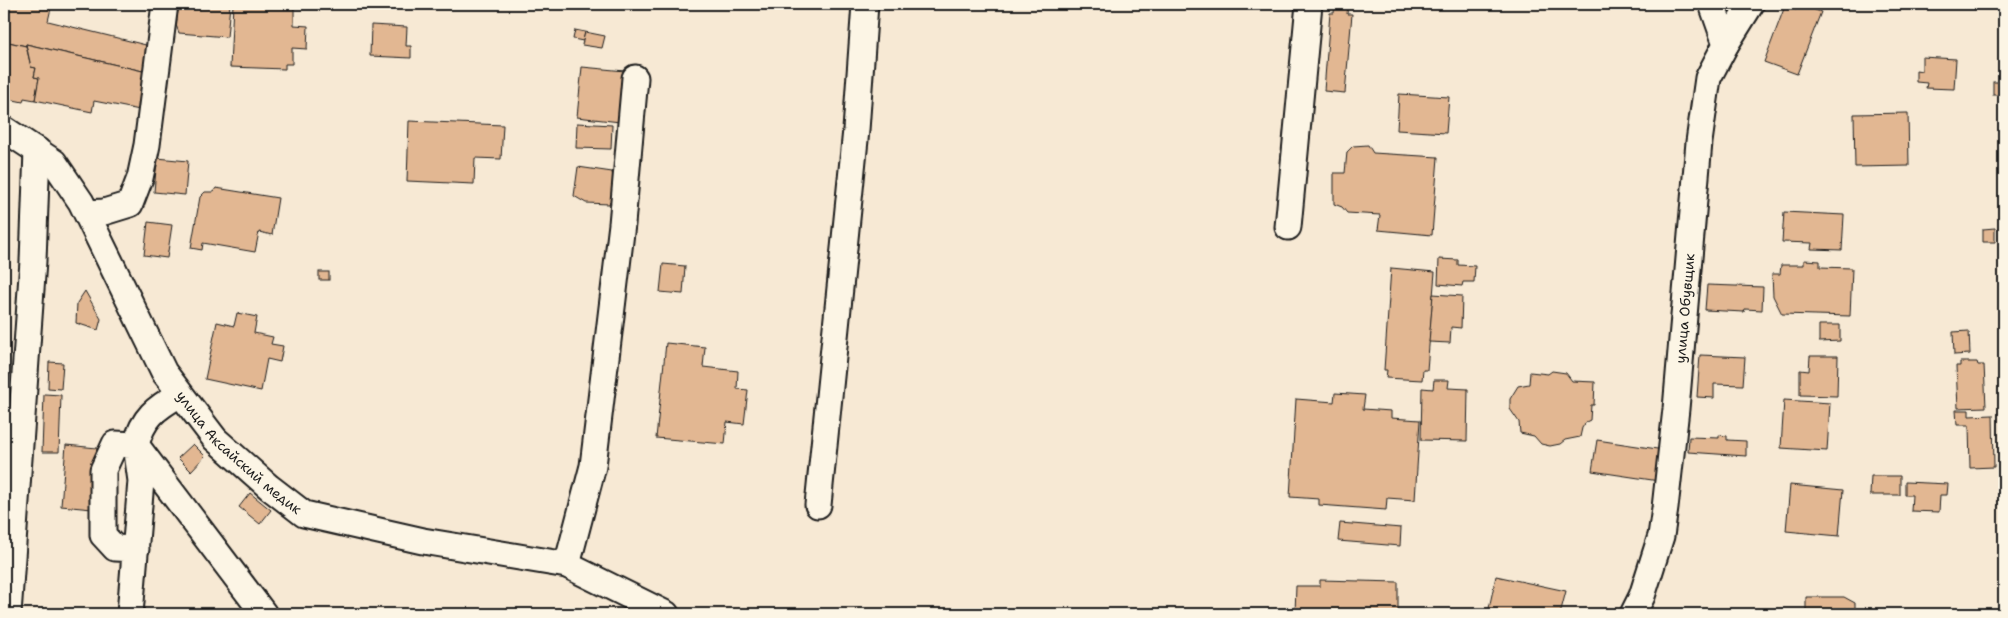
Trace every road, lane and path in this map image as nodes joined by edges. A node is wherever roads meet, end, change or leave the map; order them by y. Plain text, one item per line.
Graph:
1 (165, 4) edge
2 (865, 4) edge
3 (1309, 4) edge
4 (1712, 4) edge
5 (1751, 4) edge
6 (1726, 44) junction
7 (636, 78) dead end
8 (4, 129) edge
9 (37, 150) junction
10 (88, 213) junction
11 (1288, 227) dead end
12 (180, 394) junction
13 (136, 446) junction
14 (818, 505) dead end
15 (136, 549) junction
16 (567, 565) junction
17 (8, 614) edge
18 (130, 614) edge
19 (264, 614) edge
20 (666, 614) edge
21 (1633, 614) edge

1 - 10 street
2 - 14 street
3 - 11 street
4 - 6 street
5 - 6 street, улица Обувщик
6 - 21 street, улица Обувщик
7 - 16 street
8 - 9 street, улица Аксайский медик
9 - 10 street, улица Аксайский медик
9 - 17 street
10 - 12 street, улица Аксайский медик
12 - 13 street
12 - 16 street, улица Аксайский медик
13 - 15 street
13 - 15 street
13 - 19 street
15 - 18 street
16 - 20 street, улица Аксайский медик

